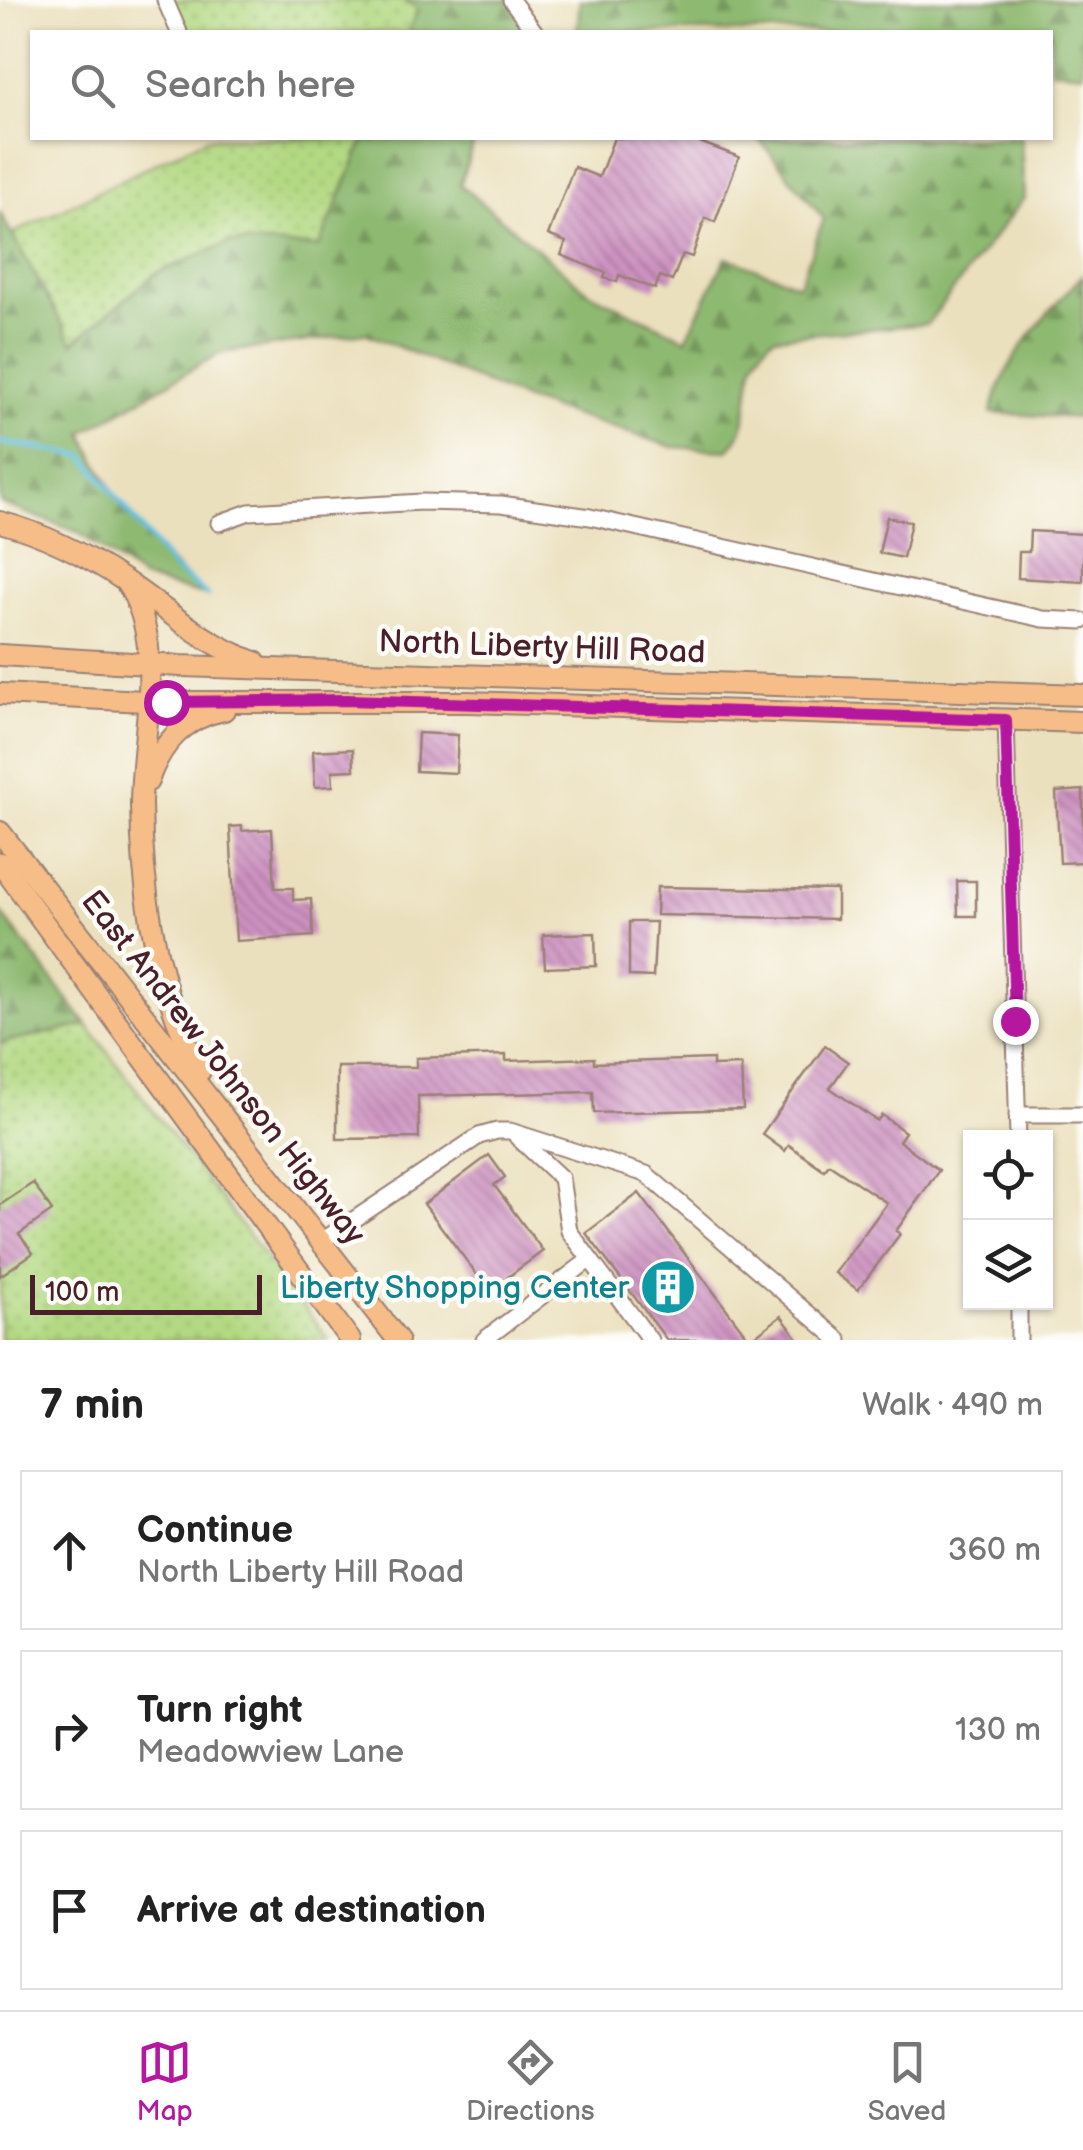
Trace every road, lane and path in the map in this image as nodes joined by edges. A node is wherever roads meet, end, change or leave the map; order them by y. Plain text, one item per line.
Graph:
1 (165, 0) edge
2 (511, 0) edge
3 (178, 30) edge
4 (534, 30) edge
5 (0, 522) edge
6 (219, 523) dead end
7 (125, 581) junction
8 (1083, 621) edge
9 (0, 655) edge
10 (148, 664) junction
11 (271, 668) junction
12 (1006, 692) junction
13 (0, 694) edge
14 (1083, 694) edge
15 (146, 701) junction
16 (259, 702) junction
17 (1006, 720) junction
18 (1083, 722) edge
19 (142, 802) junction
20 (0, 832) edge
21 (0, 863) edge
22 (0, 889) edge
23 (57, 940) junction
24 (222, 1113) junction
25 (1083, 1114) edge
26 (1017, 1115) junction
27 (1018, 1130) edge
28 (510, 1131) junction
29 (322, 1241) junction
30 (588, 1260) junction
31 (294, 1262) junction
32 (1018, 1310) edge
33 (350, 1340) edge
34 (398, 1340) edge
35 (484, 1340) edge
36 (650, 1340) edge
37 (839, 1340) edge
38 (1019, 1340) edge

1 - 3 street
2 - 4 street
5 - 7 main road
6 - 8 street
7 - 10 main road
7 - 11 main road
9 - 10 main road, North Liberty Hill Road
10 - 11 main road, North Liberty Hill Road
10 - 15 main road
11 - 12 main road, North Liberty Hill Road
12 - 14 main road, North Liberty Hill Road
12 - 17 main road
13 - 15 main road, North Liberty Hill Road
15 - 16 main road, North Liberty Hill Road
15 - 19 main road
16 - 17 main road, North Liberty Hill Road
16 - 19 main road
17 - 18 main road, North Liberty Hill Road
17 - 26 street
19 - 24 main road
20 - 24 main road, East Andrew Johnson Highway
21 - 23 main road, East Andrew Johnson Highway
22 - 23 main road
23 - 31 main road, East Andrew Johnson Highway
24 - 29 main road, East Andrew Johnson Highway
25 - 26 street
26 - 27 street
28 - 29 street
28 - 30 street
28 - 37 street
29 - 31 main road
29 - 34 main road, East Andrew Johnson Highway
30 - 35 street
30 - 36 street
31 - 33 main road, East Andrew Johnson Highway
32 - 38 street

